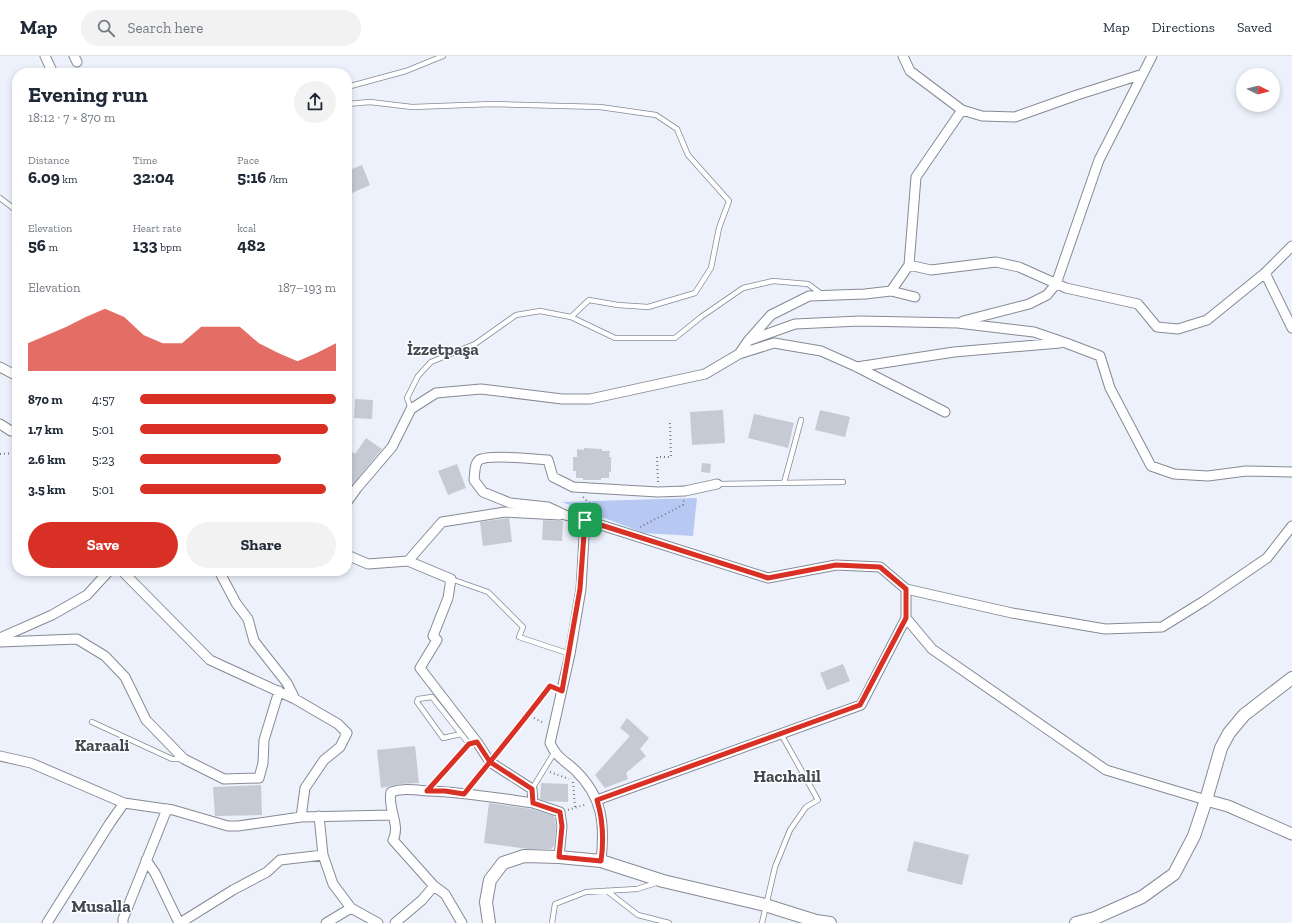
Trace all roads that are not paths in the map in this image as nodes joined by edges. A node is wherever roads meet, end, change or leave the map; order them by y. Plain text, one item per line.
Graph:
1 (45, 56) edge
2 (443, 56) edge
3 (903, 56) edge
4 (1152, 56) edge
5 (51, 68) edge
6 (1142, 74) junction
7 (352, 86) edge
8 (352, 104) edge
9 (962, 110) junction
10 (0, 198) edge
11 (12, 207) edge
12 (1292, 246) edge
13 (909, 265) junction
14 (1265, 273) junction
15 (1056, 284) junction
16 (891, 291) junction
17 (824, 295) junction
18 (915, 297) dead end
19 (571, 317) junction
20 (958, 322) junction
21 (1292, 328) edge
22 (748, 341) junction
23 (1066, 343) junction
24 (740, 354) junction
25 (857, 367) junction
26 (0, 368) edge
27 (12, 374) edge
28 (411, 409) junction
29 (945, 412) dead end
30 (801, 420) dead end
31 (0, 424) edge
32 (12, 431) edge
33 (1292, 472) edge
34 (843, 482) dead end
35 (784, 483) junction
36 (717, 484) joint
37 (352, 495) edge
38 (565, 515) junction
39 (585, 520) junction
40 (1292, 526) edge
41 (352, 558) edge
42 (408, 561) junction
43 (104, 576) edge
44 (127, 576) edge
45 (221, 576) edge
46 (451, 579) junction
47 (906, 589) junction
48 (906, 618) junction
49 (0, 638) edge
50 (570, 654) junction
51 (1292, 678) edge
52 (279, 691) junction
53 (562, 691) junction
54 (295, 699) junction
55 (92, 722) dead end
56 (460, 734) junction
57 (781, 734) junction
58 (473, 743) junction
59 (554, 753) junction
60 (0, 756) edge
61 (184, 759) junction
62 (490, 762) junction
63 (532, 789) junction
64 (464, 794) junction
65 (597, 800) junction
66 (1206, 800) junction
67 (124, 803) junction
68 (533, 803) junction
69 (167, 809) junction
70 (392, 815) junction
71 (319, 816) junction
72 (301, 817) junction
73 (1292, 834) edge
74 (323, 856) junction
75 (559, 857) junction
76 (146, 860) junction
77 (601, 861) junction
78 (663, 881) junction
79 (434, 886) junction
80 (607, 891) junction
81 (765, 905) junction
82 (351, 908) junction
83 (47, 923) edge
84 (123, 923) edge
85 (180, 923) edge
86 (326, 923) edge
87 (378, 923) edge
88 (395, 923) edge
89 (462, 923) edge
90 (489, 923) edge
91 (552, 923) edge
92 (669, 923) edge
93 (762, 923) edge
94 (830, 923) edge
95 (1076, 923) edge

1 - 5 street
2 - 7 lane
3 - 9 street
4 - 6 street
6 - 9 street
6 - 15 street
8 - 19 lane
9 - 13 street
10 - 11 lane
12 - 14 street
13 - 15 street
13 - 16 street
14 - 15 street
14 - 21 street
15 - 20 street
16 - 17 street
16 - 18 street
17 - 19 lane
17 - 22 street
19 - 28 lane
20 - 22 street
20 - 23 street
22 - 24 street
23 - 25 street
23 - 33 street
24 - 25 street
24 - 28 street
25 - 29 street
26 - 27 street
28 - 37 street
30 - 35 lane
31 - 32 street
34 - 35 lane
35 - 36 lane
36 - 38 street
38 - 39 street
38 - 42 street
39 - 47 street
39 - 50 street
40 - 47 street
41 - 42 street
42 - 46 street
43 - 49 street
44 - 52 street
45 - 54 street
46 - 50 lane
46 - 58 street
47 - 48 street
48 - 57 street
48 - 66 street
49 - 61 street
50 - 53 street
51 - 66 main road
52 - 54 street
52 - 61 street
53 - 59 street
53 - 62 lane
54 - 72 street
55 - 61 lane
56 - 56 lane
56 - 58 lane
57 - 65 street
57 - 81 lane
58 - 62 street
59 - 63 lane
59 - 65 street
60 - 67 street
62 - 63 street
62 - 64 lane
63 - 68 street
64 - 68 street
64 - 70 street
65 - 77 street
66 - 73 street
66 - 95 main road
67 - 69 street
67 - 83 street
68 - 75 street
69 - 72 street
69 - 76 street
70 - 71 street
70 - 79 street
71 - 72 street
71 - 74 street
74 - 82 street
74 - 85 street
75 - 77 main road
75 - 90 main road
76 - 84 street
76 - 85 street
77 - 78 main road
78 - 80 lane
78 - 81 main road
79 - 88 street
79 - 89 street
80 - 91 lane
80 - 92 lane
81 - 93 lane
81 - 94 main road
82 - 86 street
82 - 87 street

